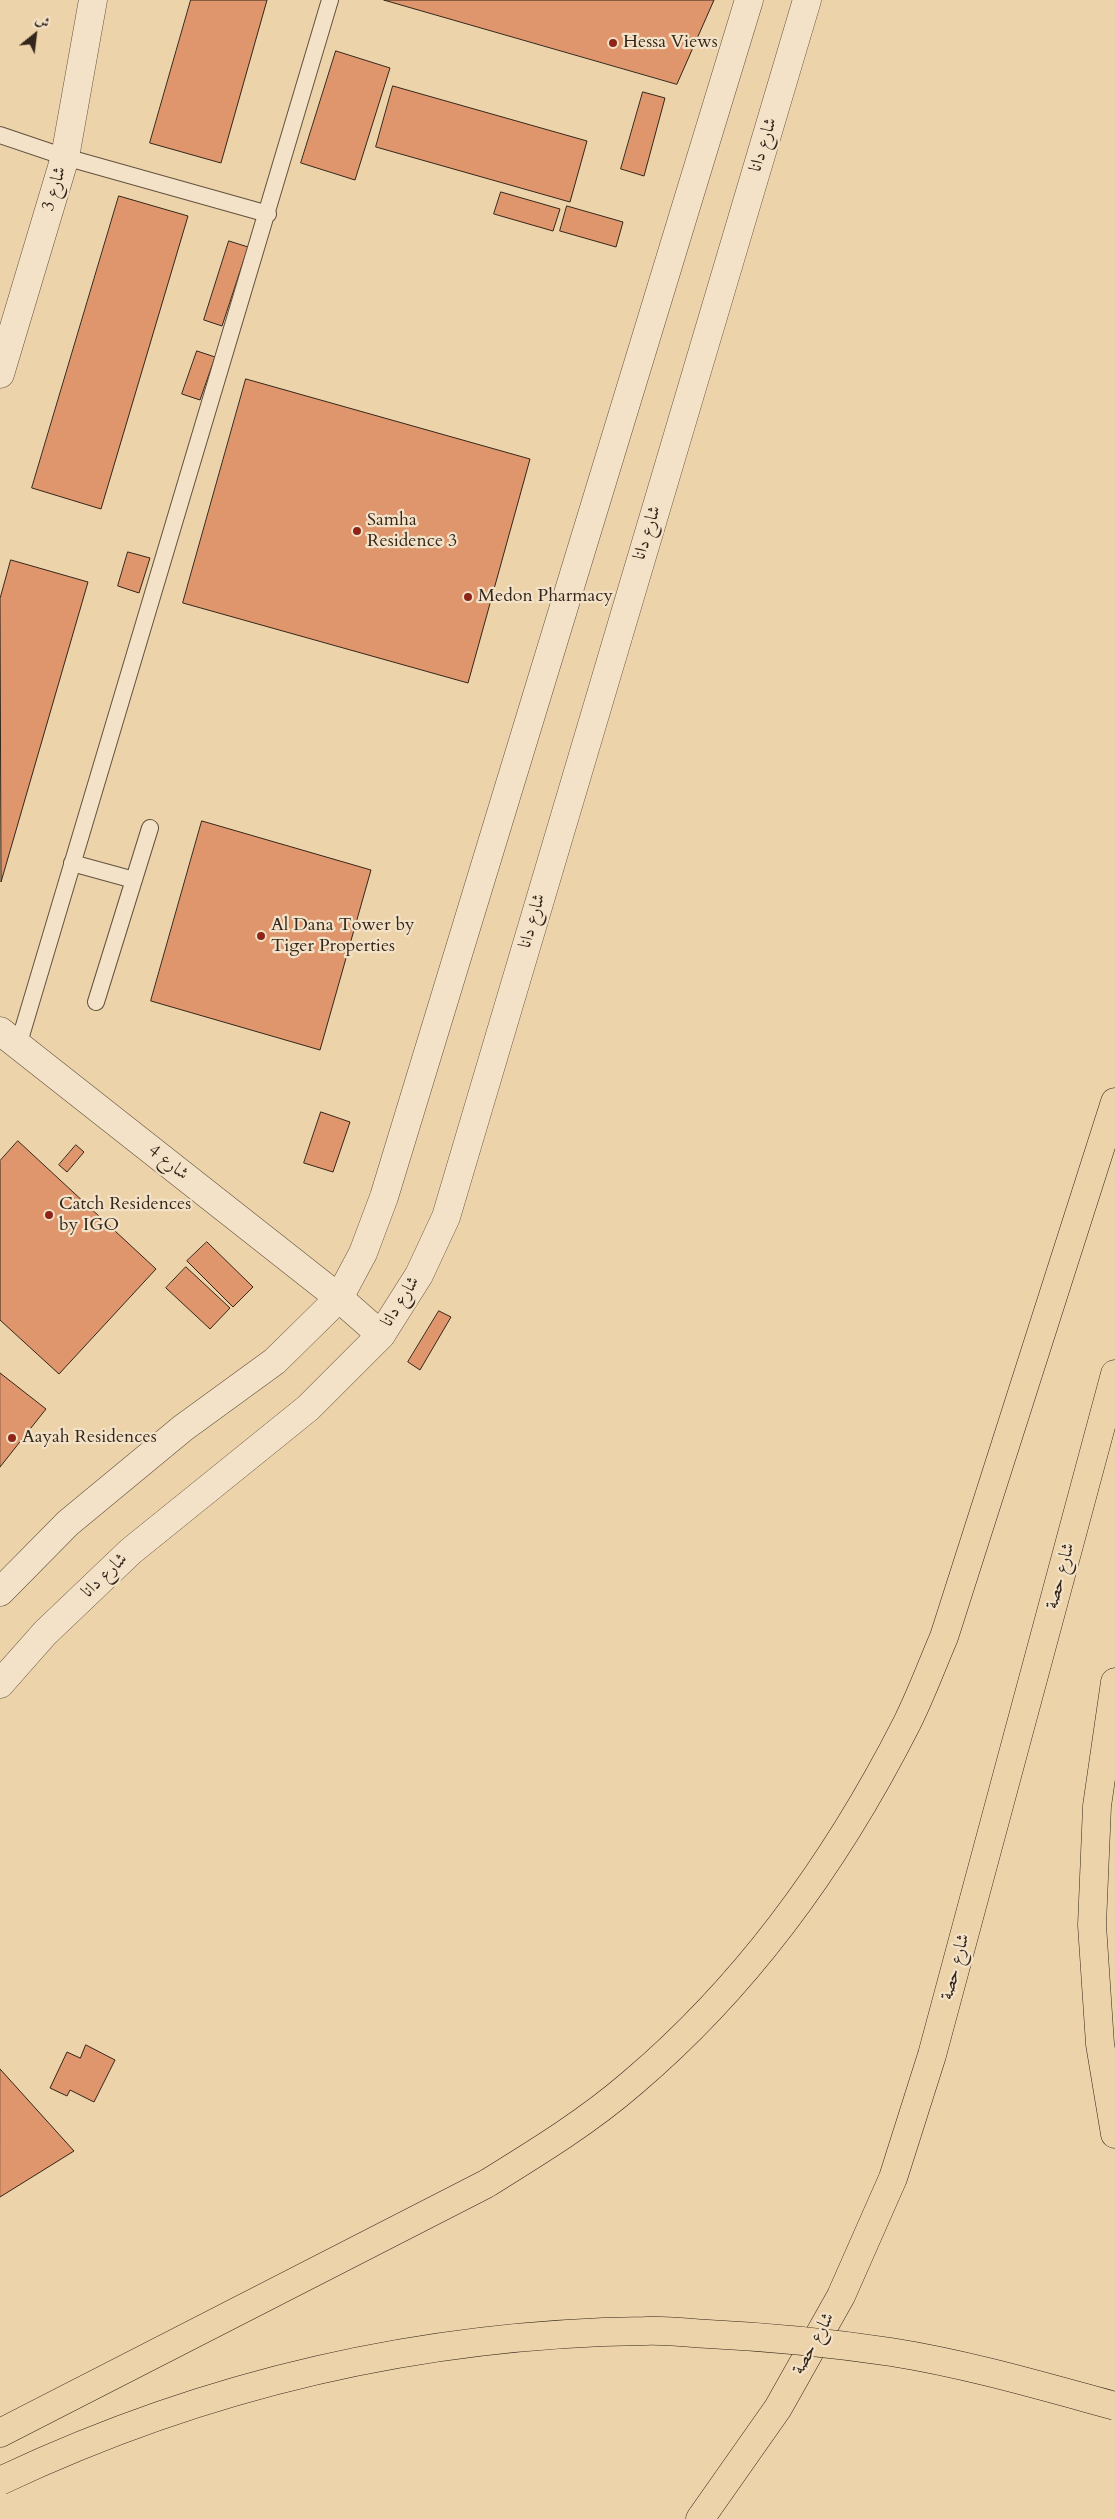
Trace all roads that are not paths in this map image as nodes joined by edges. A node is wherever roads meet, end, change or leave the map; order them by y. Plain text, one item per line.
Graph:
1 (93, 0) edge
2 (330, 0) edge
3 (749, 0) edge
4 (808, 0) edge
5 (0, 135) edge
6 (65, 157) junction
7 (268, 214) junction
8 (0, 374) edge
9 (150, 828) dead end
10 (72, 864) junction
11 (134, 880) junction
12 (96, 1002) dead end
13 (9, 1038) edge
14 (1115, 1102) edge
15 (339, 1298) junction
16 (381, 1335) junction
17 (1115, 1374) edge
18 (0, 1592) edge
19 (1115, 1682) edge
20 (0, 1684) edge
21 (1115, 2134) edge
22 (1115, 2406) edge
23 (0, 2433) edge
24 (0, 2481) edge
25 (700, 2519) edge

1 - 6 street, شارع 3
2 - 7 lane
3 - 15 street
4 - 16 street, شارع دانا
5 - 6 lane
6 - 7 lane
6 - 8 street, شارع 3
7 - 10 lane
9 - 11 lane
10 - 11 lane
10 - 13 lane
11 - 12 lane
13 - 15 street, شارع 4
14 - 23 main road
15 - 16 street, شارع 4
15 - 18 street
16 - 20 street, شارع دانا
17 - 25 main road, شارع حصة
19 - 21 main road
22 - 24 main road, bridge

